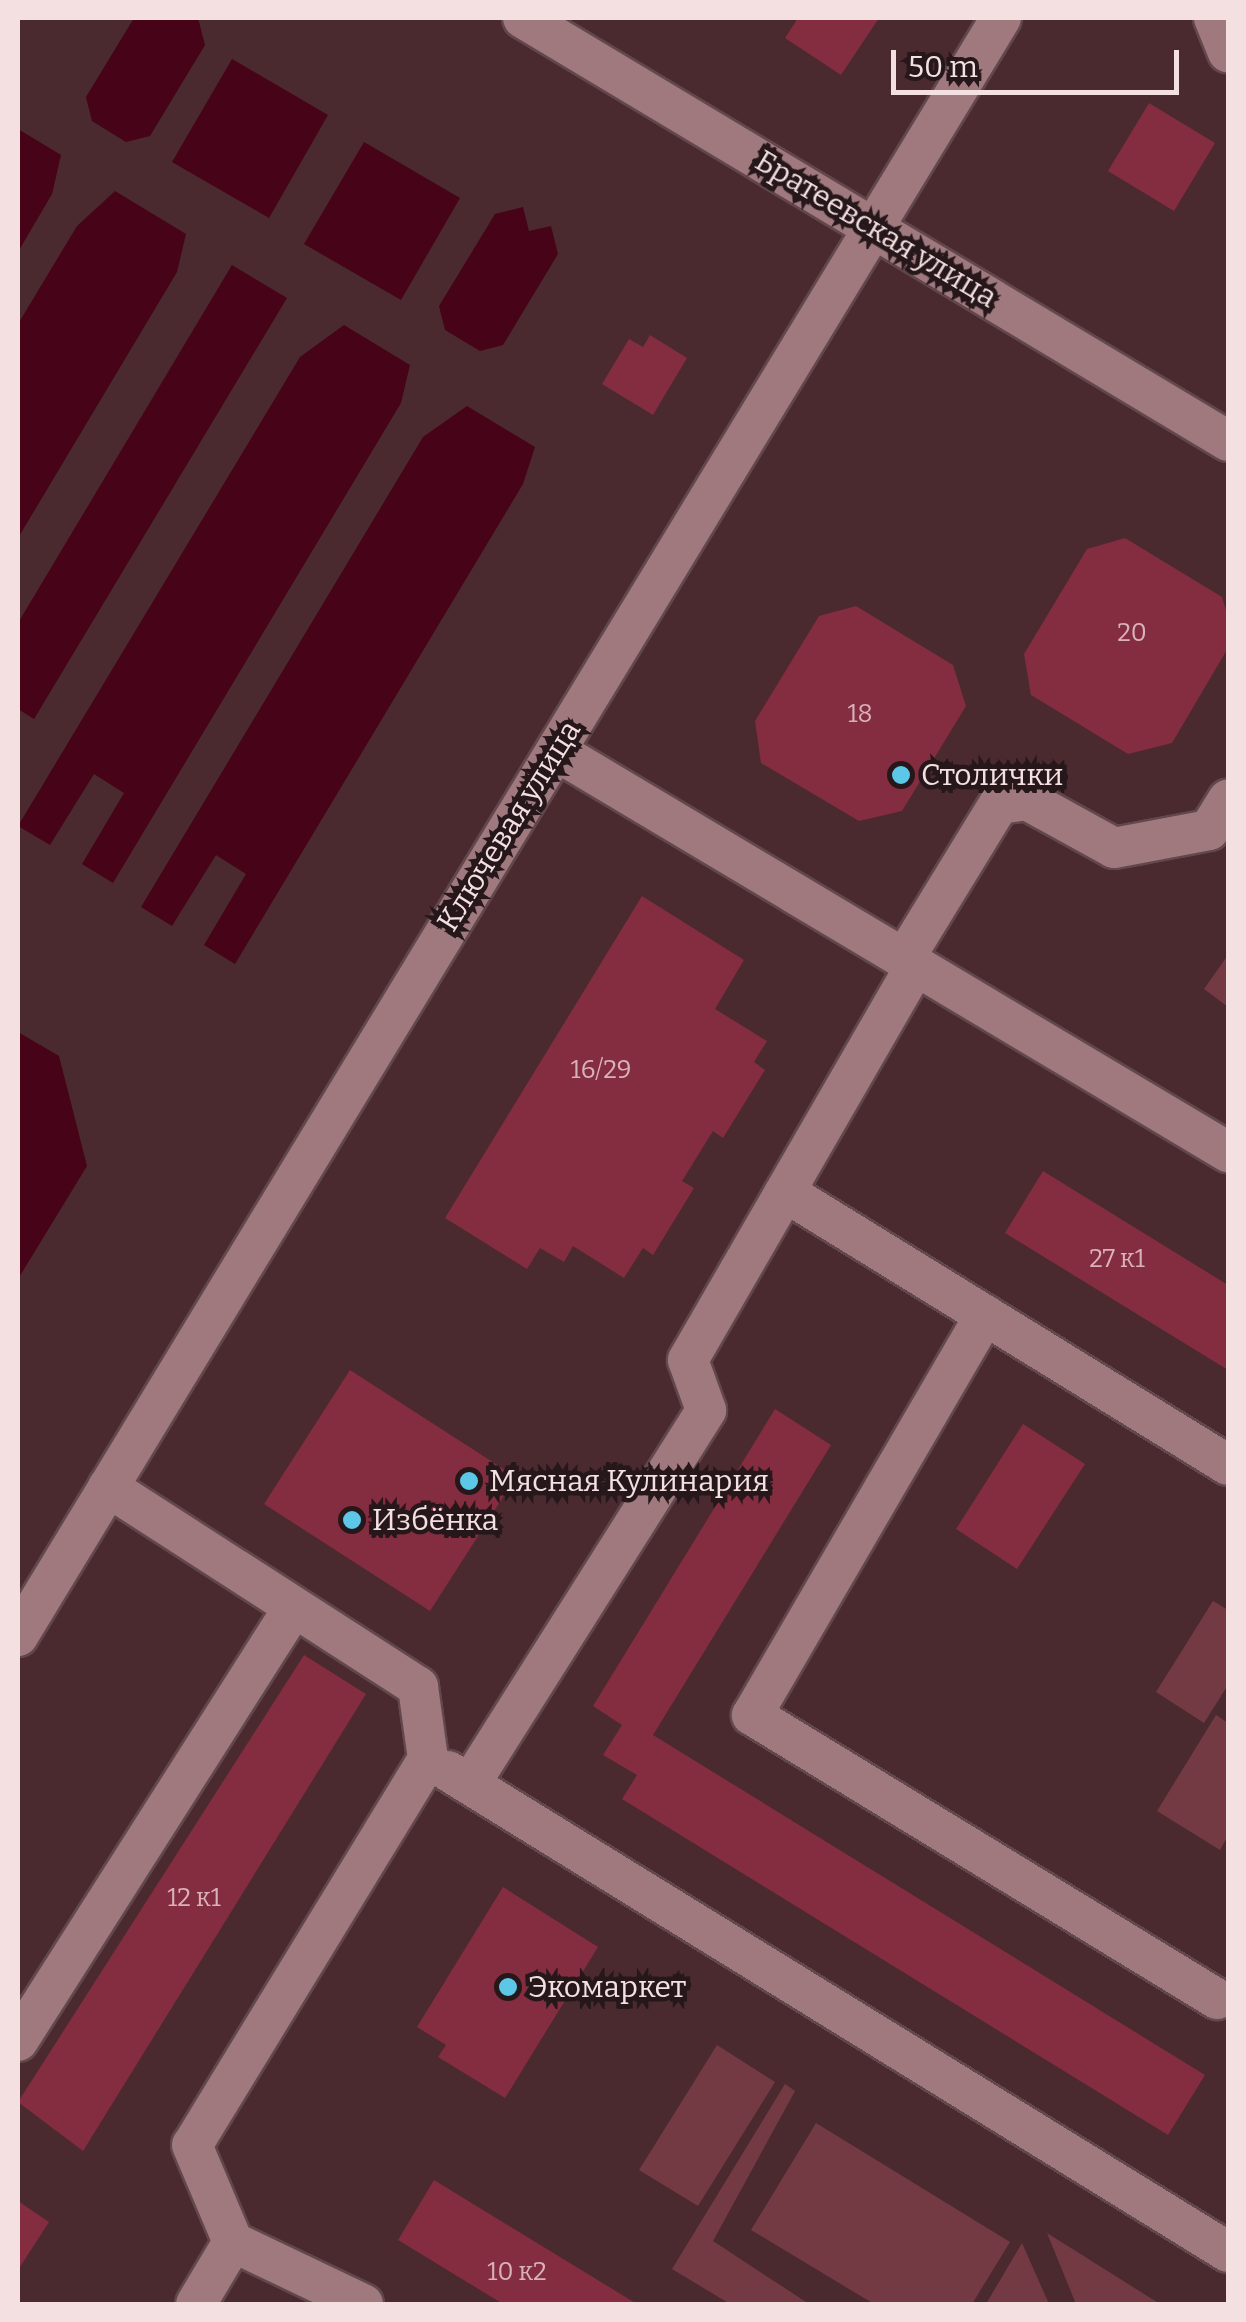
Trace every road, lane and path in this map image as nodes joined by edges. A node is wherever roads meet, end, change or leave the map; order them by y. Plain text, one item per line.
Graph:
1 (524, 18) edge
2 (1001, 18) edge
3 (1214, 18) edge
4 (1228, 52) edge
5 (874, 228) junction
6 (1228, 442) edge
7 (556, 751) junction
8 (1228, 798) edge
9 (910, 963) junction
10 (1228, 1152) edge
11 (785, 1192) junction
12 (984, 1315) junction
13 (1228, 1465) edge
14 (108, 1487) junction
15 (294, 1607) junction
16 (18, 1636) edge
17 (428, 1759) junction
18 (470, 1784) junction
19 (1224, 1996) edge
20 (18, 2041) edge
21 (233, 2242) junction
22 (1228, 2252) edge
23 (196, 2304) edge
24 (363, 2304) edge

1 - 5 street, Братеевская улица
2 - 5 street, Ключевая улица
3 - 4 street
5 - 6 street, Братеевская улица
5 - 7 street, Ключевая улица
7 - 9 street
7 - 14 street, Ключевая улица
8 - 9 street
9 - 10 street
9 - 11 street
11 - 12 street
11 - 18 street
12 - 13 street
12 - 19 street
14 - 15 street
14 - 16 street, Ключевая улица
15 - 17 street
15 - 20 street
17 - 18 street
17 - 21 street
18 - 22 street
21 - 23 street
21 - 24 street

